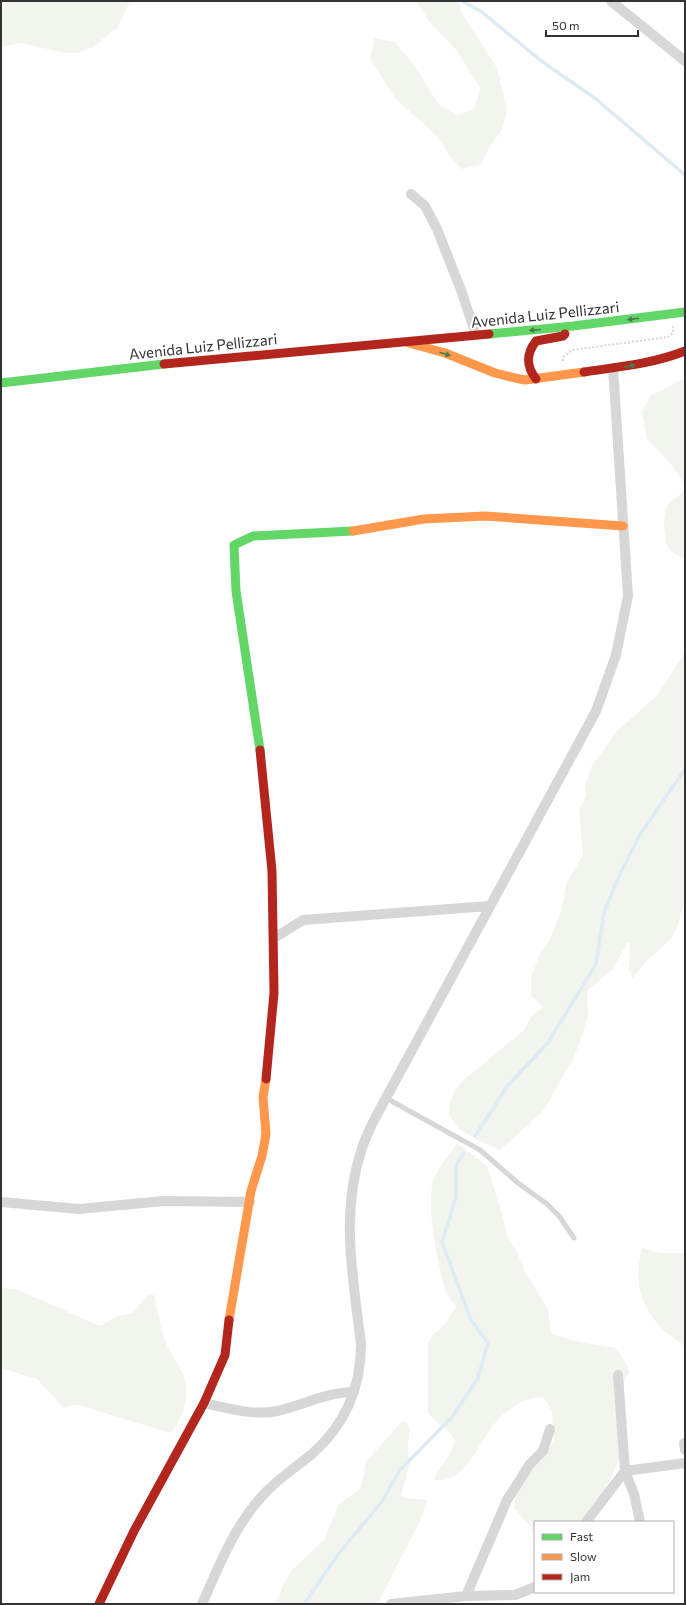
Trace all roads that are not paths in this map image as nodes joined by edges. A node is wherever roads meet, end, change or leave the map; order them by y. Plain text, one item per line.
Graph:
1 (611, 1) edge
2 (685, 61) edge
3 (411, 194) dead end
4 (685, 312) edge
5 (573, 326) junction
6 (476, 335) junction
7 (408, 342) junction
8 (685, 351) edge
9 (613, 368) junction
10 (536, 379) junction
11 (1, 383) edge
12 (623, 526) junction
13 (489, 906) junction
14 (274, 938) junction
15 (386, 1098) junction
16 (1, 1202) edge
17 (250, 1202) junction
18 (574, 1238) dead end
19 (618, 1375) dead end
20 (354, 1392) junction
21 (204, 1402) junction
22 (550, 1429) dead end
23 (685, 1463) edge
24 (625, 1471) junction
25 (587, 1521) edge
26 (640, 1521) edge
27 (534, 1587) edge
28 (466, 1596) junction
29 (99, 1604) edge
30 (202, 1604) edge
31 (391, 1604) edge

1 - 2 street
3 - 6 street
4 -> 5 street, Avenida Luiz Pellizzari
5 -> 6 street, Avenida Luiz Pellizzari
5 - 10 street
6 - 7 street, Avenida Luiz Pellizzari
7 -> 10 street, Avenida Luiz Pellizzari
7 - 11 street, Avenida Luiz Pellizzari
9 -> 8 street, Avenida Luiz Pellizzari
9 - 10 street, Avenida Luiz Pellizzari
9 - 12 street
12 - 13 street
12 - 14 street
13 - 14 street
13 - 15 street
14 - 17 street
15 - 18 lane
15 - 20 street
16 - 17 street
17 - 21 street
19 - 24 street
20 - 21 street
20 - 30 street
21 - 29 street
22 - 28 street
23 - 24 street
24 - 25 street
24 - 26 street
27 - 28 street
28 - 31 street

